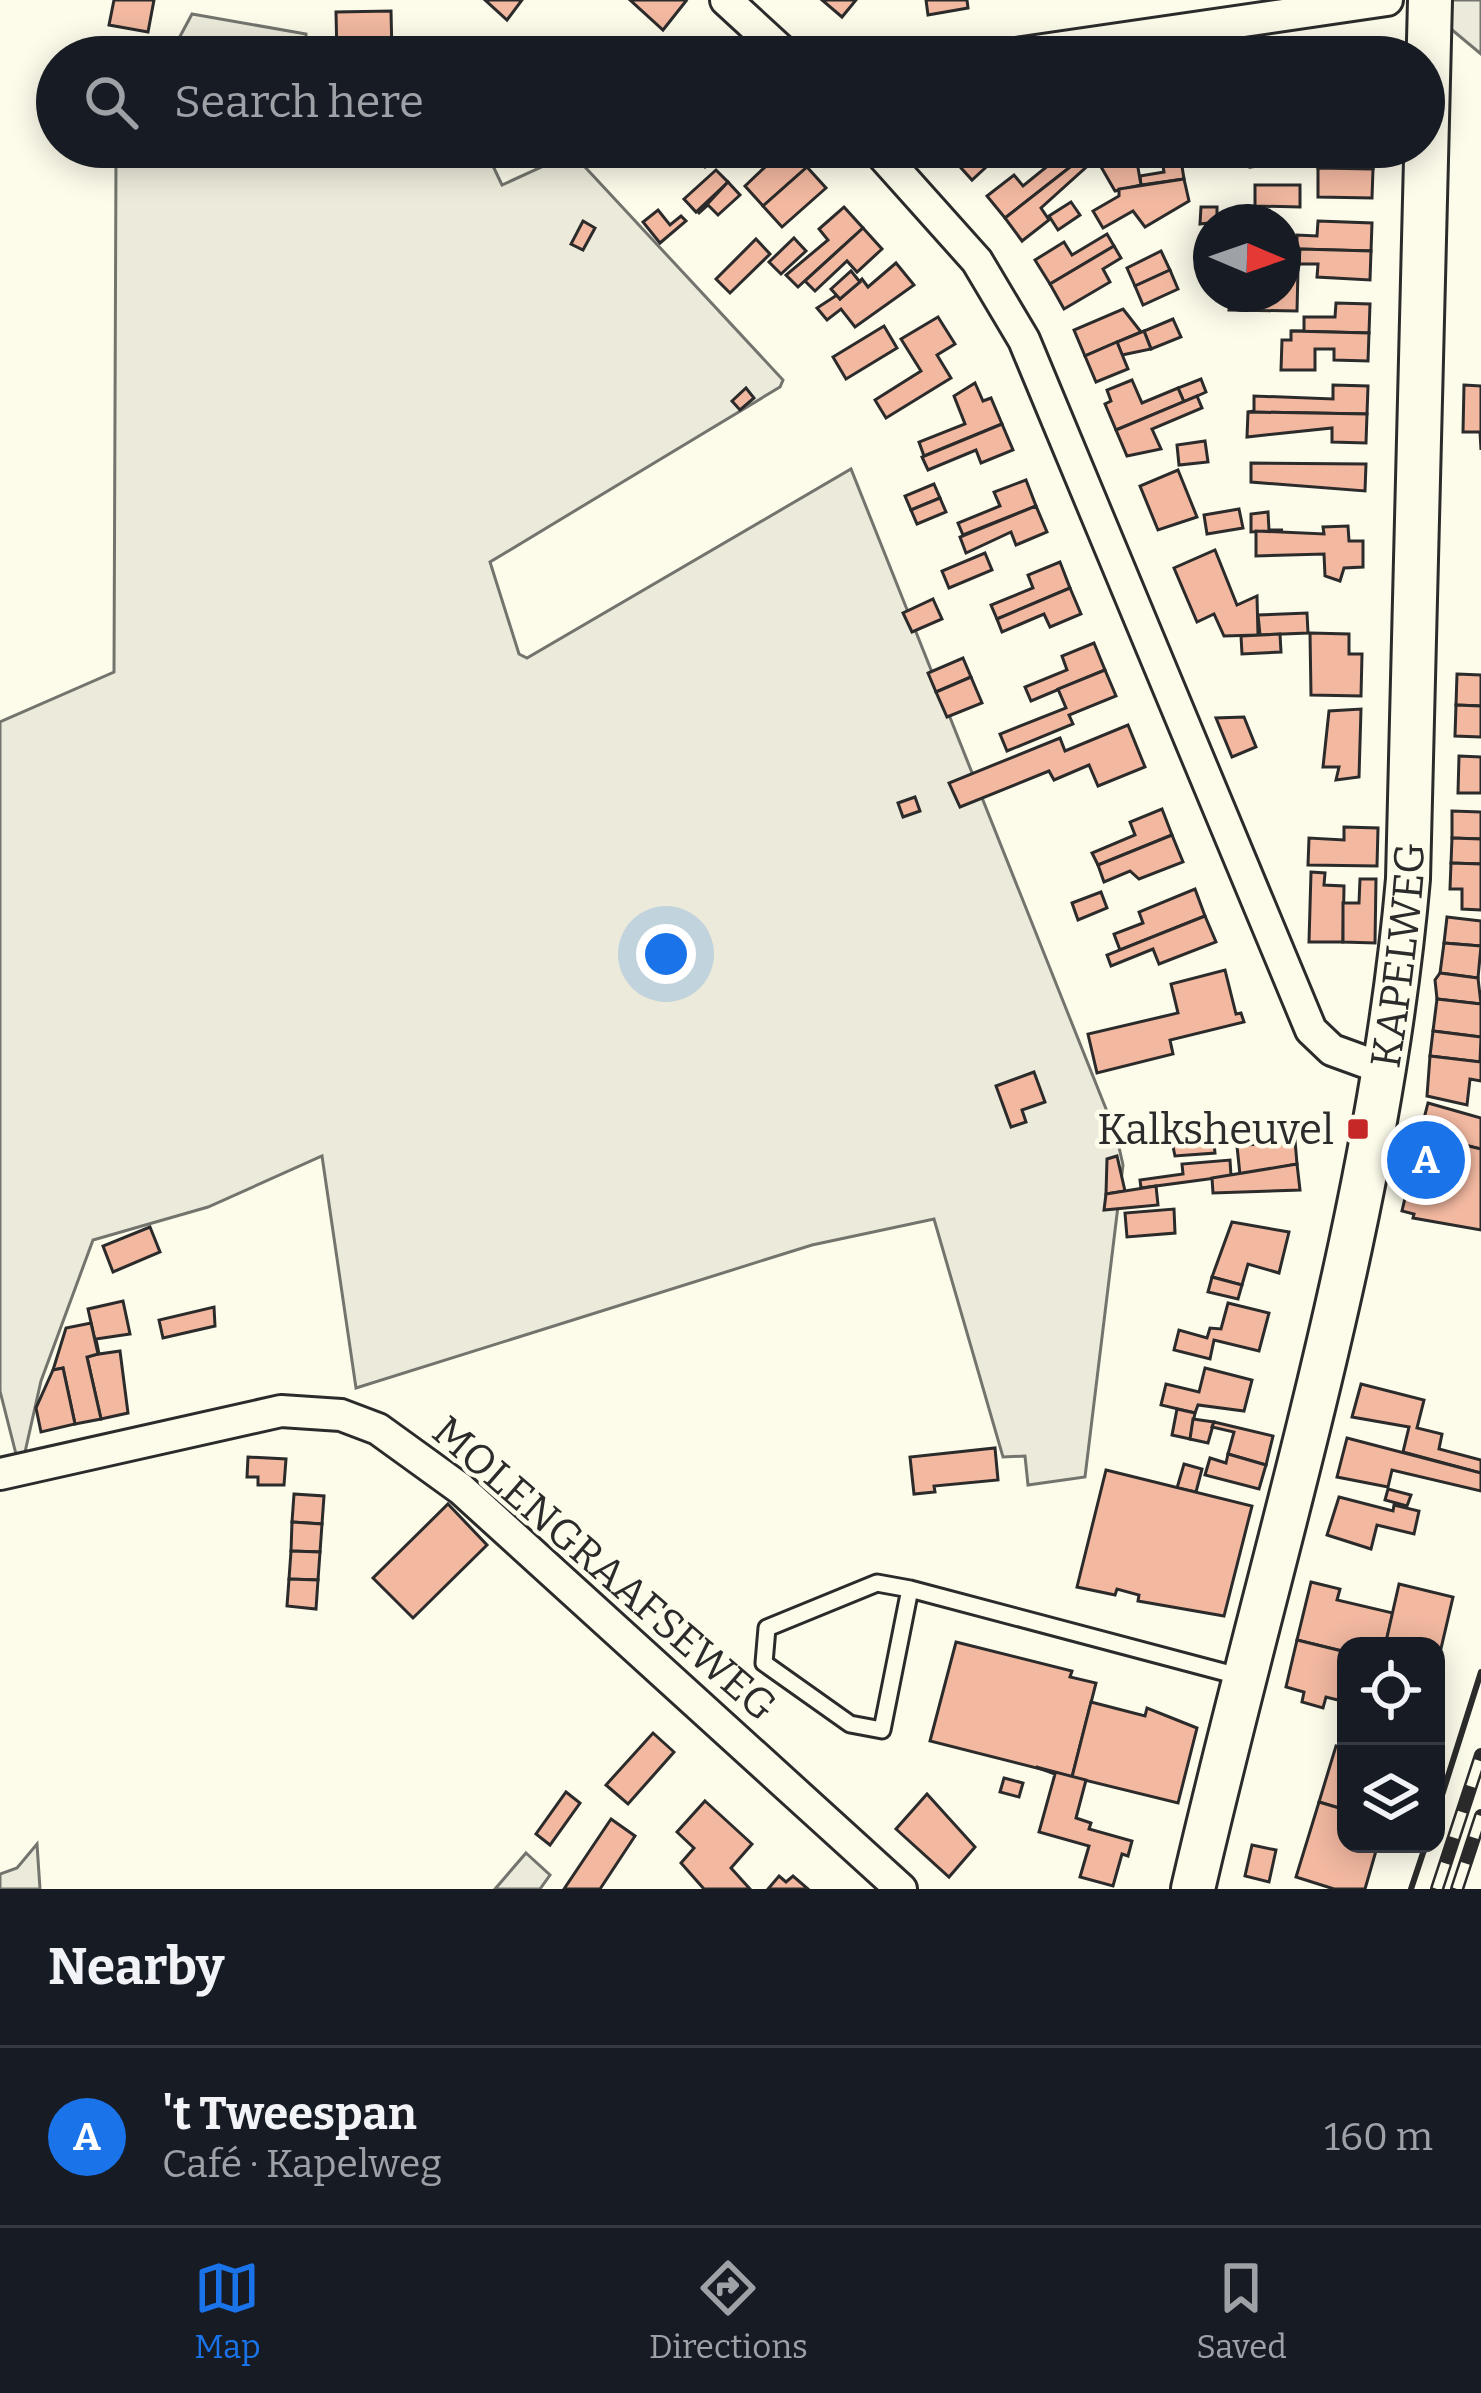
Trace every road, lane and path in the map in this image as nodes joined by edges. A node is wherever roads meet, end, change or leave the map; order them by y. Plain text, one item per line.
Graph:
1 (726, 0) edge
2 (1387, 0) edge
3 (1430, 0) edge
4 (765, 36) edge
5 (1139, 36) edge
6 (1429, 36) edge
7 (894, 168) edge
8 (1426, 168) edge
9 (1387, 1070) junction
10 (0, 1474) edge
11 (910, 1589) junction
12 (1244, 1678) junction
13 (902, 1889) edge
14 (1193, 1889) edge

1 - 4 street
2 - 5 street
3 - 6 main road, KAPELWEG
7 - 9 street
8 - 9 main road, KAPELWEG
9 - 12 main road, KAPELWEG
10 - 13 street, MOLENGRAAFSEWEG
11 - 11 lane
11 - 12 lane
12 - 14 main road, KAPELWEG

